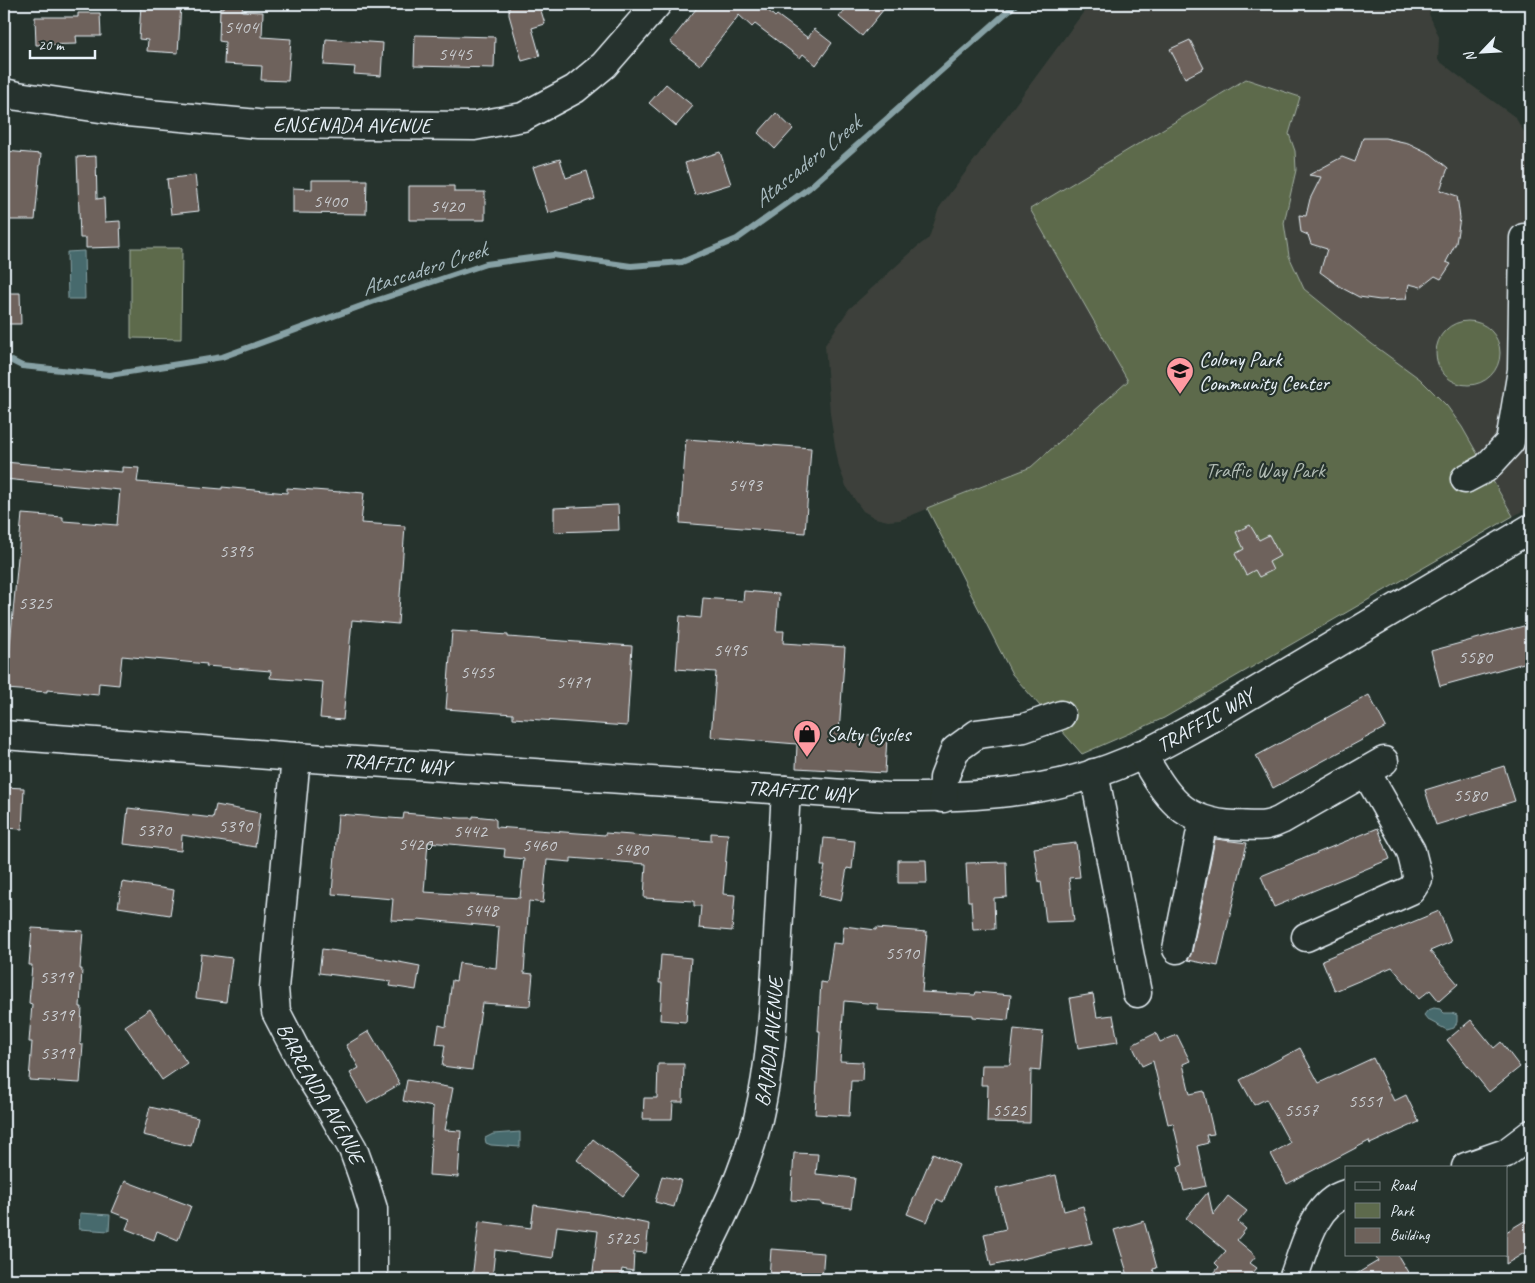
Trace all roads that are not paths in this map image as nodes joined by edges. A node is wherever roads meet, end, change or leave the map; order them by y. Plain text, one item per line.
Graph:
1 (658, 4) edge
2 (4, 93) edge
3 (1524, 238) dead end
4 (1527, 370) edge
5 (1465, 479) dead end
6 (1531, 528) edge
7 (1061, 715) dead end
8 (4, 735) edge
9 (1142, 754) junction
10 (296, 757) junction
11 (1094, 773) junction
12 (786, 790) junction
13 (944, 798) junction
14 (1203, 821) junction
15 (1306, 937) dead end
16 (1177, 949) dead end
17 (1137, 993) dead end
18 (1531, 1134) edge
19 (1469, 1166) edge
20 (1345, 1194) edge
21 (373, 1279) edge
22 (691, 1279) edge
23 (1293, 1279) edge

1 - 2 street, ENSENADA AVENUE
3 - 4 street
4 - 5 street
6 - 9 street, TRAFFIC WAY
7 - 13 street
8 - 10 street, TRAFFIC WAY
9 - 11 street, TRAFFIC WAY
9 - 14 street
10 - 12 street, TRAFFIC WAY
10 - 21 street, BARRENDA AVENUE
11 - 13 street, TRAFFIC WAY
11 - 17 street
12 - 13 street, TRAFFIC WAY
12 - 22 street, BAJADA AVENUE
14 - 15 street
14 - 16 street
18 - 19 street
20 - 23 street

